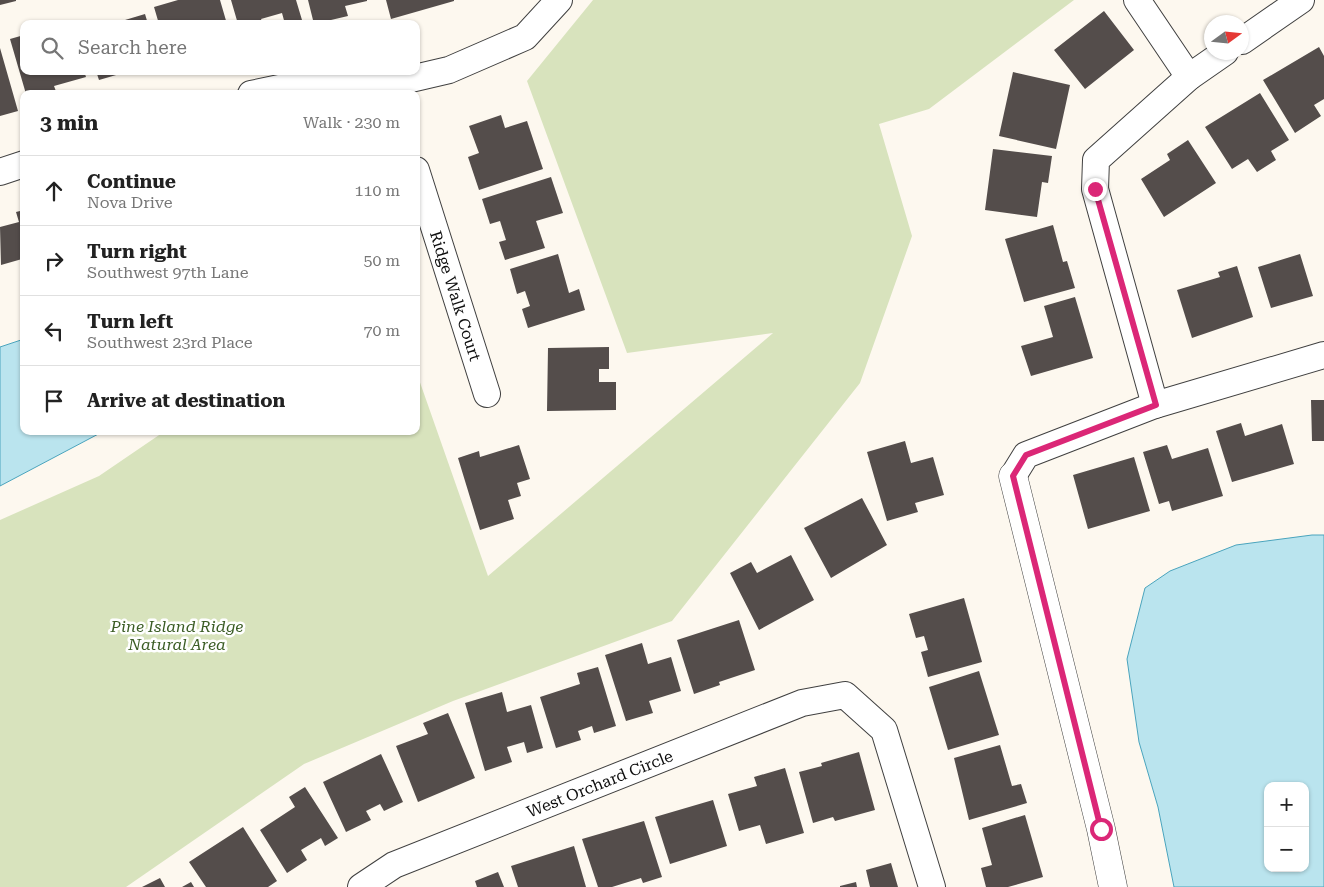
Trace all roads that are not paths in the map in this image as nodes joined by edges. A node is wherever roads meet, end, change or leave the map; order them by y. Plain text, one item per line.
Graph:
1 (559, 0) edge
2 (1137, 0) edge
3 (1301, 0) edge
4 (1249, 36) edge
5 (1213, 60) edge
6 (1189, 77) junction
7 (391, 89) edge
8 (270, 90) edge
9 (20, 165) edge
10 (0, 172) edge
11 (420, 183) edge
12 (1324, 355) edge
13 (487, 394) dead end
14 (1156, 405) junction
15 (1013, 476) joint
16 (361, 887) edge
17 (932, 887) edge
18 (1113, 887) edge

1 - 7 street
2 - 6 street
3 - 4 street
5 - 6 street
6 - 14 street
7 - 8 street
9 - 10 street
11 - 13 street, Ridge Walk Court
12 - 14 street
14 - 15 street
15 - 18 street
16 - 17 street, West Orchard Circle

